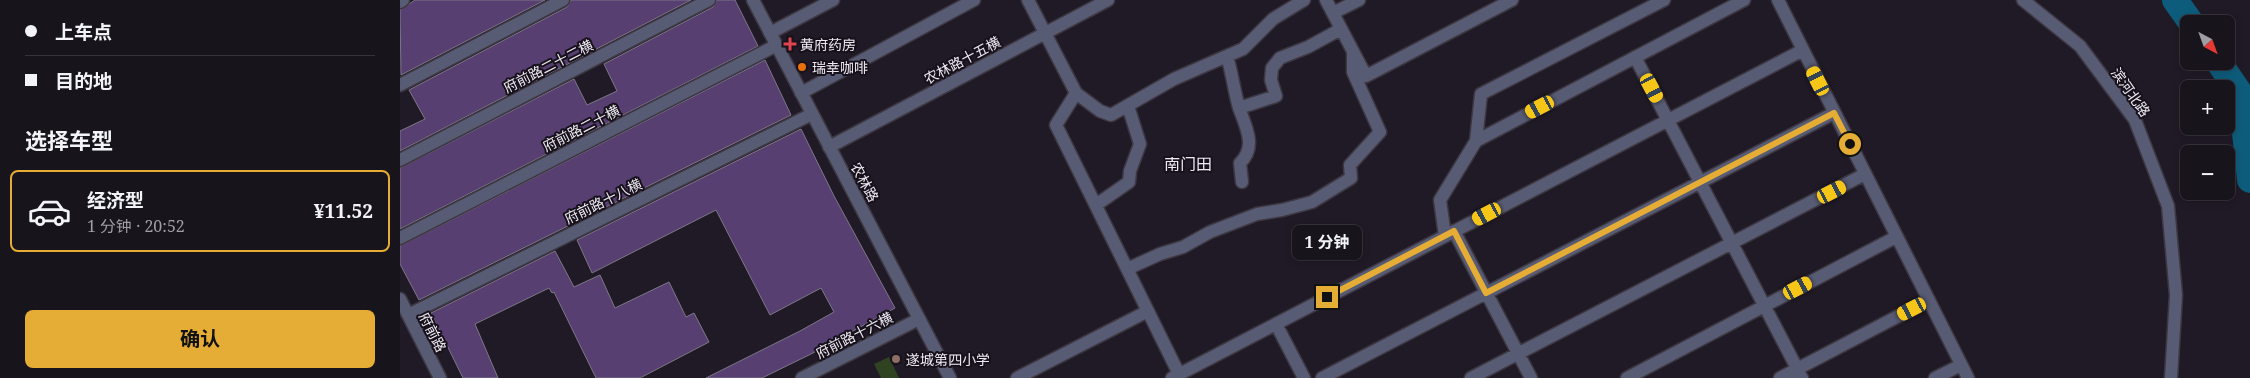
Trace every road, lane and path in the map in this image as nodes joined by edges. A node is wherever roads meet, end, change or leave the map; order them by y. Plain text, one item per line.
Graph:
1 (404, 0) edge
2 (563, 0) edge
3 (709, 0) edge
4 (753, 0) edge
5 (833, 0) edge
6 (974, 0) edge
7 (1028, 0) edge
8 (1108, 0) edge
9 (1304, 0) edge
10 (1326, 0) edge
11 (1359, 0) edge
12 (1512, 0) edge
13 (1664, 0) edge
14 (1744, 0) edge
15 (1778, 0) edge
16 (2023, 0) edge
17 (400, 2) edge
18 (1333, 13) junction
19 (1341, 29) junction
20 (770, 33) junction
21 (1045, 33) junction
22 (776, 45) junction
23 (1802, 50) junction
24 (1353, 51) junction
25 (1227, 56) junction
26 (1635, 57) junction
27 (400, 85) edge
28 (802, 93) junction
29 (1076, 94) junction
30 (1128, 106) junction
31 (1239, 108) junction
32 (1834, 113) junction
33 (812, 114) junction
34 (1668, 120) junction
35 (1476, 141) junction
36 (829, 147) junction
37 (400, 160) edge
38 (1865, 174) junction
39 (1242, 182) dead end
40 (1701, 182) junction
41 (1096, 205) junction
42 (1450, 233) junction
43 (1896, 237) junction
44 (400, 238) edge
45 (1732, 243) junction
46 (1127, 269) junction
47 (1486, 293) junction
48 (400, 299) edge
49 (1929, 300) junction
50 (1765, 306) junction
51 (1148, 311) junction
52 (408, 315) junction
53 (919, 319) junction
54 (1276, 324) junction
55 (1518, 354) junction
56 (1961, 364) junction
57 (1800, 373) edge
58 (1176, 376) edge
59 (440, 378) edge
60 (802, 378) edge
61 (950, 378) edge
62 (1017, 378) edge
63 (1304, 378) edge
64 (1322, 378) edge
65 (1471, 378) edge
66 (1531, 378) edge
67 (1627, 378) edge
68 (1780, 378) edge
69 (1935, 378) edge
70 (1968, 378) edge
71 (2171, 378) edge

1 - 17 street
2 - 27 street
3 - 37 street, 府前路二十二横
4 - 20 street, 农林路
5 - 20 street
6 - 28 street
7 - 21 street
8 - 21 street, 农林路十五横
9 - 25 street
10 - 18 street
11 - 18 street
12 - 24 street
13 - 35 street
14 - 26 street
15 - 23 street
16 - 71 street, 滨河北路
18 - 19 street
19 - 24 street
19 - 31 street
20 - 22 street, 农林路
21 - 29 street
21 - 36 street, 农林路十五横
22 - 28 street, 农林路
22 - 44 street, 府前路二十横
23 - 32 street
23 - 34 street
24 - 46 street
25 - 30 street
25 - 31 street
26 - 34 street
26 - 35 street
28 - 33 street, 农林路
29 - 30 street
29 - 41 street
30 - 41 street
31 - 39 street
32 - 38 street
32 - 40 street
33 - 36 street, 农林路
33 - 52 street, 府前路十八横
34 - 40 street
34 - 42 street
35 - 42 street
36 - 53 street, 农林路
38 - 43 street
38 - 45 street
40 - 45 street
40 - 47 street
41 - 46 street
42 - 47 street
42 - 54 street
43 - 49 street
43 - 50 street
45 - 50 street
45 - 55 street
46 - 51 street
47 - 55 street
47 - 64 street
48 - 52 street, 府前路
49 - 56 street
49 - 57 street
50 - 57 street
50 - 67 street
51 - 58 street
51 - 62 street
52 - 59 street, 府前路
53 - 60 street, 府前路十六横
53 - 61 street, 农林路
54 - 58 street
54 - 63 street
55 - 65 street
55 - 66 street
56 - 69 street
56 - 70 street
57 - 68 street

